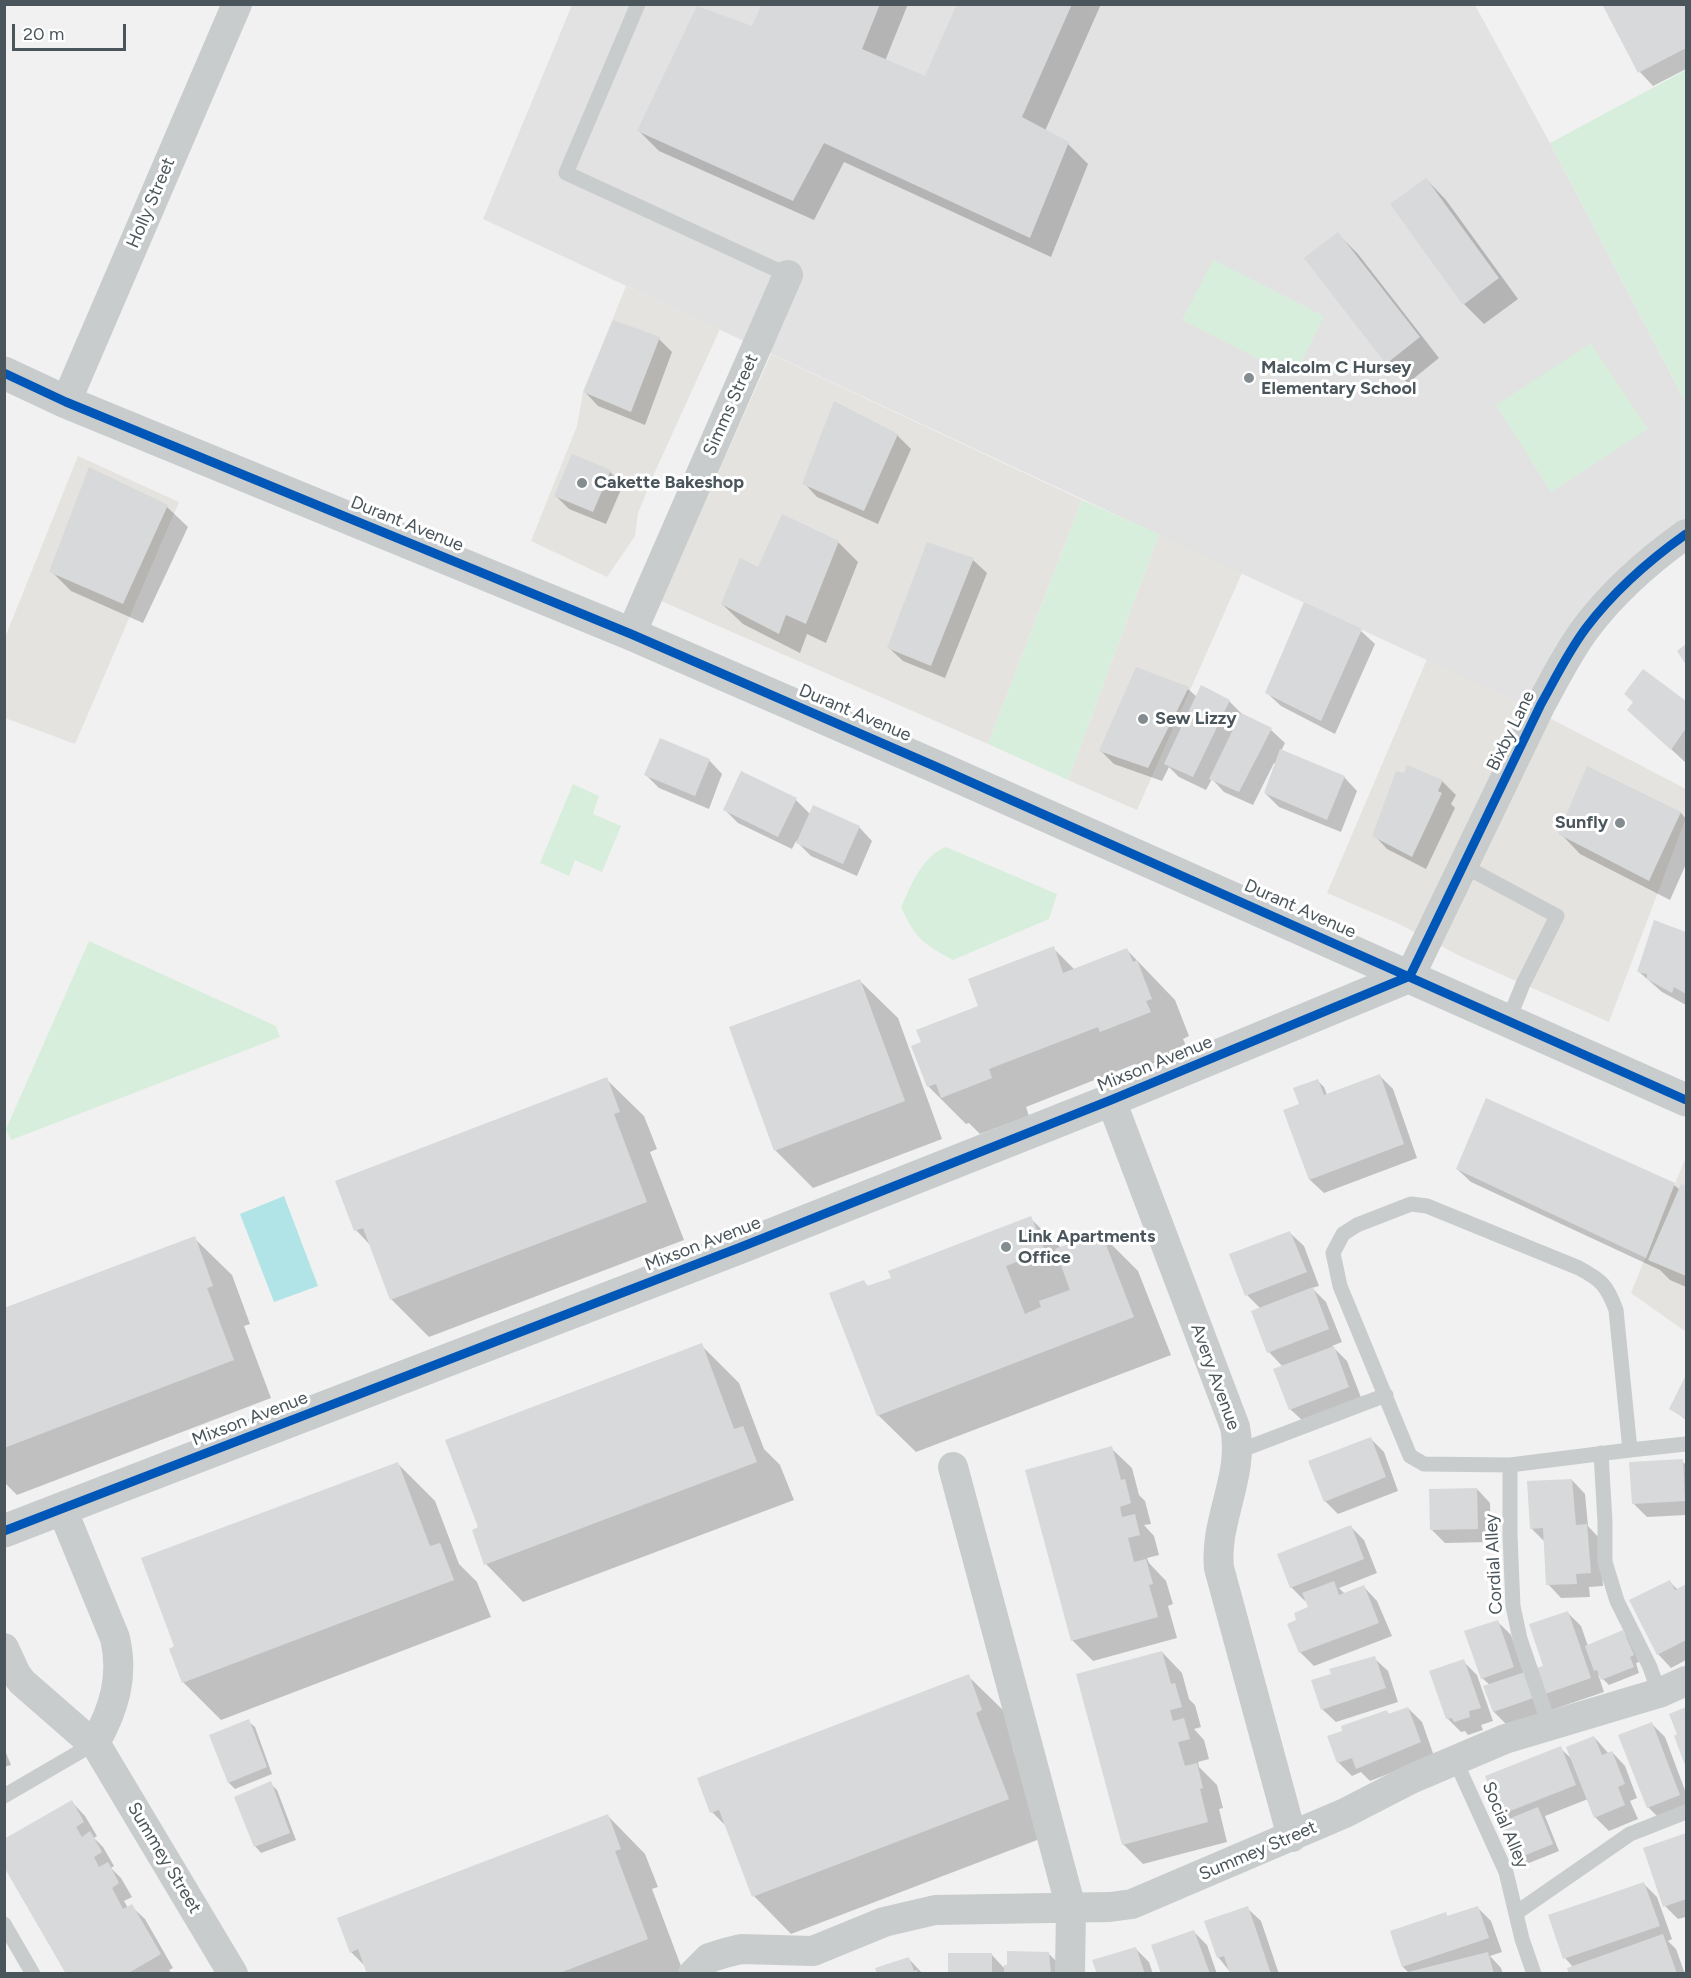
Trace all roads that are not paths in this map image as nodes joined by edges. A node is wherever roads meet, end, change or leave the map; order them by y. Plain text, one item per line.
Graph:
1 (237, 4) edge
2 (638, 4) edge
3 (788, 275) joint
4 (4, 373) edge
5 (66, 402) junction
6 (1686, 534) edge
7 (631, 634) junction
8 (1464, 866) junction
9 (1410, 976) junction
10 (1508, 1020) junction
11 (1111, 1100) junction
12 (1686, 1100) edge
13 (1386, 1395) junction
14 (1686, 1444) edge
15 (1630, 1450) junction
16 (1239, 1451) junction
17 (1601, 1453) junction
18 (1510, 1465) junction
19 (952, 1467) dead end
20 (62, 1509) junction
21 (4, 1531) edge
22 (4, 1648) edge
23 (1686, 1681) edge
24 (1659, 1693) junction
25 (1550, 1727) junction
26 (95, 1743) junction
27 (1456, 1762) junction
28 (4, 1796) edge
29 (1686, 1812) edge
30 (1292, 1837) junction
31 (1071, 1908) junction
32 (1516, 1913) junction
33 (4, 1924) edge
34 (807, 1962) edge
35 (33, 1974) edge
36 (233, 1974) edge
37 (693, 1974) edge
38 (1070, 1974) edge
39 (1534, 1974) edge

1 - 5 street, Holly Street
2 - 3 lane
3 - 7 street, Simms Street
4 - 5 street, Durant Avenue
5 - 7 street, Durant Avenue
6 - 8 street, Bixby Lane
7 - 9 street, Durant Avenue
8 - 9 street, Bixby Lane
8 - 10 lane
9 - 10 street, Durant Avenue
9 - 11 street, Mixson Avenue
10 - 12 street, Durant Avenue
11 - 16 street, Avery Avenue
11 - 20 street, Mixson Avenue
13 - 15 lane
13 - 16 lane
13 - 18 lane
14 - 15 lane
15 - 17 lane
16 - 30 street, Avery Avenue
17 - 18 lane
17 - 24 lane
18 - 25 lane, Cordial Alley
19 - 31 street
20 - 21 street, Mixson Avenue
20 - 26 street
22 - 26 street, Summey Street
23 - 24 street, Summey Street
24 - 25 street, Summey Street
25 - 27 street, Summey Street
26 - 28 lane
26 - 36 street, Summey Street
27 - 30 street, Summey Street
27 - 32 lane, Social Alley
29 - 32 lane
30 - 31 street, Summey Street
31 - 34 street, Summey Street
31 - 38 street
32 - 39 lane, Social Alley
33 - 35 lane
34 - 37 street, Summey Street

